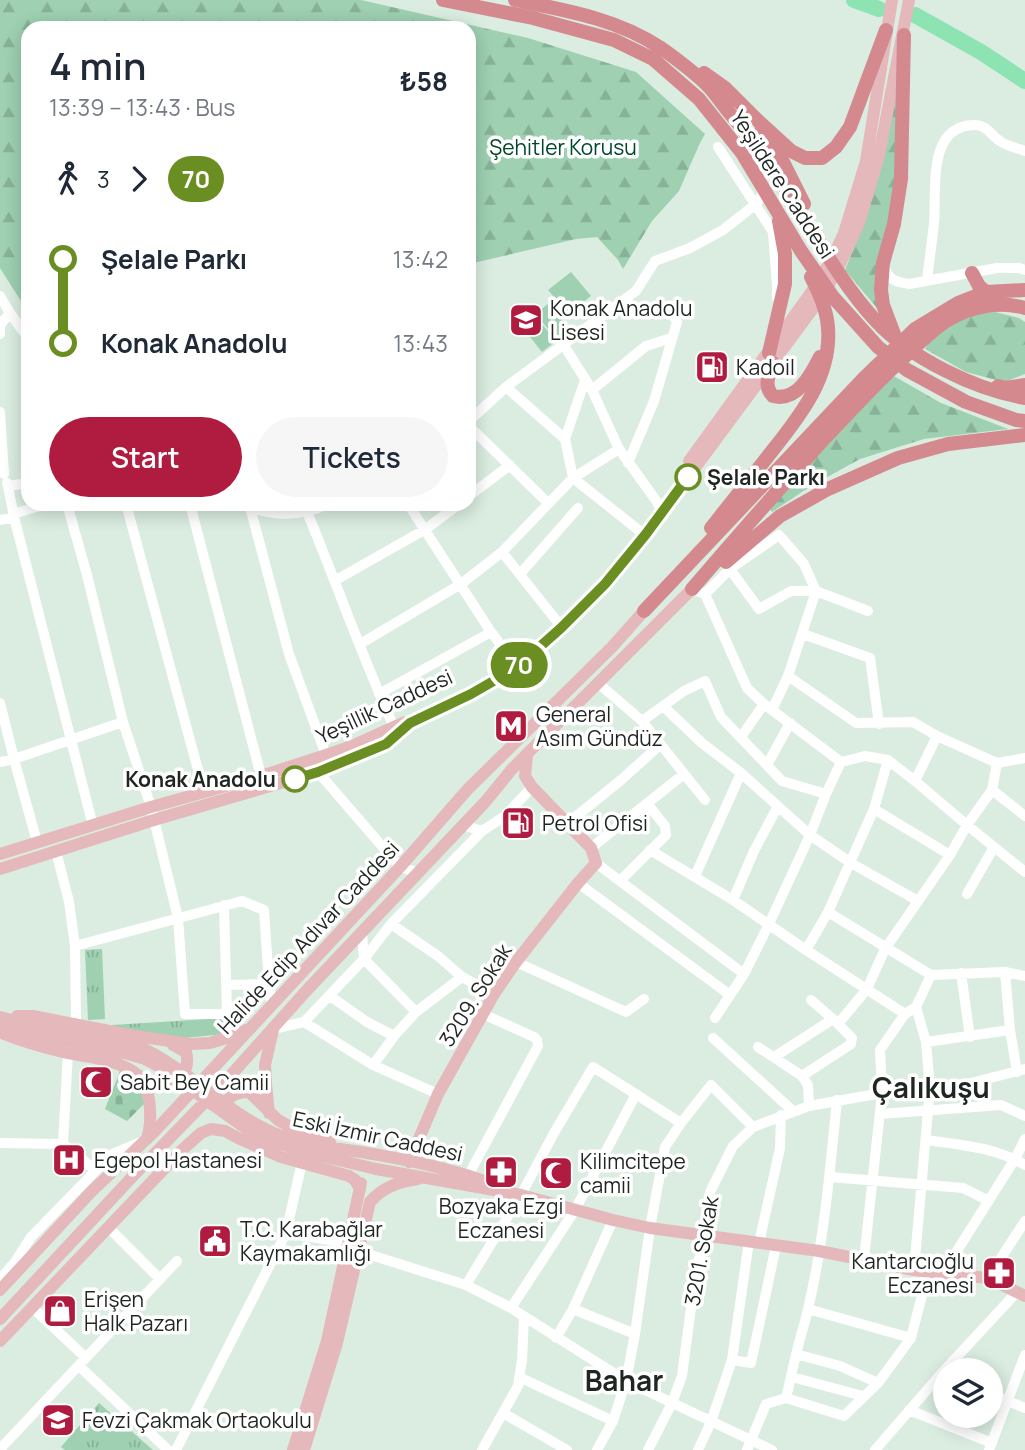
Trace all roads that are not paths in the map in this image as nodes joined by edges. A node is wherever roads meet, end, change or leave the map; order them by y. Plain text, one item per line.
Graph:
1 (443, 0) edge
2 (515, 0) edge
3 (892, 0) edge
4 (909, 0) edge
5 (886, 30) junction
6 (904, 35) junction
7 (660, 47) junction
8 (744, 107) junction
9 (718, 146) dead end
10 (1025, 150) edge
11 (765, 190) junction
12 (756, 204) junction
13 (775, 206) junction
14 (819, 243) junction
15 (801, 251) junction
16 (883, 263) junction
17 (1025, 270) edge
18 (972, 273) junction
19 (927, 281) junction
20 (1025, 290) edge
21 (986, 292) junction
22 (0, 296) edge
23 (1025, 308) edge
24 (672, 312) dead end
25 (10, 313) junction
26 (775, 327) junction
27 (21, 328) edge
28 (922, 333) junction
29 (0, 334) edge
30 (671, 338) junction
31 (895, 338) junction
32 (828, 340) junction
33 (563, 344) junction
34 (771, 358) junction
35 (959, 377) junction
36 (585, 380) junction
37 (869, 381) junction
38 (1025, 385) edge
39 (506, 387) junction
40 (592, 390) junction
41 (1025, 398) edge
42 (0, 412) edge
43 (476, 417) edge
44 (1025, 421) edge
45 (476, 431) edge
46 (1025, 435) edge
47 (1, 437) edge
48 (565, 439) junction
49 (619, 449) junction
50 (628, 463) junction
51 (510, 465) junction
52 (2, 474) edge
53 (573, 478) junction
54 (21, 484) edge
55 (8, 486) junction
56 (476, 491) edge
57 (548, 503) junction
58 (659, 506) junction
59 (578, 508) dead end
60 (25, 511) edge
61 (69, 511) edge
62 (128, 511) edge
63 (192, 511) edge
64 (248, 511) edge
65 (268, 511) edge
66 (413, 511) edge
67 (450, 511) edge
68 (307, 512) joint
69 (13, 515) junction
70 (0, 520) edge
71 (426, 529) junction
72 (641, 532) junction
73 (502, 552) junction
74 (730, 569) junction
75 (520, 574) junction
76 (336, 580) junction
77 (461, 584) junction
78 (816, 591) junction
79 (699, 592) junction
80 (644, 611) junction
81 (868, 611) dead end
82 (560, 625) junction
83 (491, 632) junction
84 (803, 634) junction
85 (360, 644) junction
86 (515, 663) junction
87 (788, 676) junction
88 (598, 682) junction
89 (379, 694) junction
90 (0, 703) edge
91 (663, 706) junction
92 (768, 707) junction
93 (642, 721) junction
94 (122, 722) junction
95 (790, 723) junction
96 (879, 724) junction
97 (394, 727) junction
98 (937, 736) junction
99 (741, 737) junction
100 (71, 740) junction
101 (660, 745) junction
102 (326, 755) junction
103 (527, 755) junction
104 (1025, 758) edge
105 (14, 759) junction
106 (888, 761) junction
107 (0, 762) edge
108 (841, 762) junction
109 (997, 763) junction
110 (767, 765) junction
111 (318, 772) junction
112 (741, 773) junction
113 (684, 774) junction
114 (261, 776) junction
115 (915, 781) junction
116 (532, 787) junction
117 (992, 790) junction
118 (204, 792) junction
119 (826, 794) junction
120 (705, 800) dead end
121 (647, 803) junction
122 (778, 806) junction
123 (874, 809) junction
124 (153, 814) junction
125 (1025, 816) edge
126 (568, 823) junction
127 (463, 825) junction
128 (967, 825) junction
129 (93, 826) junction
130 (482, 831) junction
131 (810, 835) junction
132 (37, 842) junction
133 (994, 847) junction
134 (591, 848) junction
135 (56, 850) junction
136 (650, 850) junction
137 (0, 854) edge
138 (950, 855) junction
139 (596, 863) junction
140 (851, 863) junction
141 (400, 867) junction
142 (0, 869) edge
143 (1025, 872) edge
144 (419, 873) junction
145 (695, 876) junction
146 (621, 880) junction
147 (578, 883) junction
148 (967, 894) dead end
149 (733, 900) junction
150 (918, 901) junction
151 (224, 905) junction
152 (828, 912) junction
153 (178, 918) junction
154 (769, 923) junction
155 (391, 924) junction
156 (362, 933) junction
157 (75, 946) junction
158 (885, 949) junction
159 (806, 950) junction
160 (364, 960) junction
161 (516, 962) junction
162 (1005, 972) junction
163 (961, 973) junction
164 (744, 974) junction
165 (931, 975) junction
166 (1025, 976) edge
167 (461, 977) junction
168 (269, 984) junction
169 (226, 985) junction
170 (867, 989) junction
171 (494, 994) junction
172 (730, 995) junction
173 (330, 996) junction
174 (644, 999) dead end
175 (811, 1000) dead end
176 (272, 1005) junction
177 (916, 1007) junction
178 (416, 1012) junction
179 (227, 1014) junction
180 (483, 1014) junction
181 (905, 1014) junction
182 (0, 1017) edge
183 (715, 1018) dead end
184 (836, 1021) junction
185 (304, 1022) junction
186 (76, 1024) junction
187 (0, 1026) edge
188 (252, 1026) junction
189 (273, 1029) junction
190 (1010, 1030) junction
191 (38, 1031) junction
192 (0, 1032) edge
193 (233, 1036) junction
194 (394, 1036) junction
195 (970, 1037) junction
196 (713, 1038) dead end
197 (163, 1040) junction
198 (926, 1042) junction
199 (758, 1047) dead end
200 (68, 1053) junction
201 (774, 1057) junction
202 (373, 1065) junction
203 (1021, 1070) edge
204 (210, 1072) junction
205 (231, 1075) junction
206 (802, 1076) junction
207 (141, 1077) junction
208 (930, 1088) junction
209 (249, 1092) junction
210 (882, 1093) junction
211 (148, 1094) junction
212 (438, 1094) junction
213 (636, 1094) junction
214 (837, 1100) junction
215 (809, 1106) junction
216 (929, 1110) junction
217 (793, 1111) junction
218 (269, 1113) junction
219 (880, 1114) junction
220 (780, 1115) junction
221 (1025, 1116) edge
222 (681, 1123) junction
223 (162, 1124) junction
224 (180, 1126) junction
225 (753, 1127) junction
226 (225, 1131) junction
227 (1025, 1139) edge
228 (147, 1140) junction
229 (926, 1140) junction
230 (0, 1143) edge
231 (64, 1144) junction
232 (304, 1153) junction
233 (362, 1153) junction
234 (1015, 1160) junction
235 (345, 1162) junction
236 (409, 1162) junction
237 (1025, 1165) edge
238 (376, 1168) junction
239 (95, 1170) junction
240 (469, 1174) junction
241 (134, 1175) junction
242 (830, 1177) junction
243 (427, 1178) junction
244 (873, 1179) junction
245 (921, 1184) junction
246 (360, 1189) junction
247 (522, 1195) junction
248 (989, 1201) junction
249 (370, 1202) junction
250 (575, 1210) junction
251 (613, 1220) junction
252 (1025, 1221) edge
253 (113, 1223) junction
254 (650, 1228) junction
255 (286, 1233) junction
256 (704, 1234) junction
257 (754, 1242) junction
258 (776, 1246) junction
259 (353, 1247) junction
260 (819, 1251) junction
261 (864, 1259) junction
262 (177, 1261) dead end
263 (914, 1270) junction
264 (928, 1272) junction
265 (943, 1273) junction
266 (988, 1278) junction
267 (0, 1279) edge
268 (160, 1279) junction
269 (467, 1285) junction
270 (0, 1290) edge
271 (1021, 1294) edge
272 (32, 1307) junction
273 (511, 1308) junction
274 (573, 1309) junction
275 (808, 1309) junction
276 (524, 1317) junction
277 (0, 1320) edge
278 (635, 1334) junction
279 (3, 1337) edge
280 (556, 1338) junction
281 (911, 1338) junction
282 (796, 1354) junction
283 (959, 1358) edge
284 (732, 1360) junction
285 (1024, 1360) edge
286 (83, 1362) junction
287 (519, 1377) junction
288 (792, 1377) junction
289 (626, 1381) junction
290 (878, 1383) junction
291 (933, 1385) edge
292 (863, 1396) junction
293 (786, 1398) junction
294 (1003, 1398) edge
295 (1008, 1400) junction
296 (672, 1403) junction
297 (1025, 1408) edge
298 (909, 1410) junction
299 (503, 1413) junction
300 (613, 1421) junction
301 (711, 1422) junction
302 (1, 1445) edge
303 (749, 1446) edge
304 (991, 1447) edge
305 (880, 1449) edge
306 (168, 1450) edge
307 (176, 1450) edge
308 (293, 1450) edge
309 (304, 1450) edge
310 (482, 1450) edge
311 (567, 1450) edge
312 (597, 1450) edge
313 (648, 1450) edge
314 (698, 1450) edge
315 (772, 1450) edge

1 - 11 highway, Yeşildere Caddesi
2 - 7 highway, Yeşildere Caddesi
3 - 5 main road
4 - 6 main road
5 - 8 highway
5 - 34 main road
6 - 16 highway
6 - 34 main road
7 - 8 highway
7 - 14 highway, Yeşildere Caddesi
8 - 14 highway
9 - 12 street
10 - 19 street
11 - 12 street
11 - 13 highway, Yeşildere Caddesi
12 - 26 street
12 - 33 street
13 - 15 highway, Yeşildere Caddesi
13 - 26 highway
14 - 31 highway, Yeşildere Caddesi
15 - 32 highway
15 - 44 highway, Yeşildere Caddesi
16 - 19 street
16 - 31 highway
17 - 18 street
18 - 19 street
18 - 21 highway
20 - 21 highway
21 - 28 highway
22 - 25 street
23 - 28 highway
24 - 30 street
25 - 27 street
25 - 29 street
26 - 34 highway
28 - 37 highway
30 - 40 street
30 - 50 street
31 - 35 highway, Yeşildere Caddesi
32 - 34 highway
32 - 80 highway
33 - 36 street
33 - 39 street
34 - 58 main road, Yeşillik Caddesi
34 - 111 main road, Yeşillik Caddesi
35 - 38 highway
35 - 41 highway, Yeşildere Caddesi
36 - 40 street
36 - 48 street
37 - 79 highway
37 - 80 highway
39 - 43 street
39 - 48 street
40 - 49 street
42 - 47 street
45 - 51 street
46 - 79 highway
47 - 52 street
48 - 53 street
49 - 50 street
49 - 53 street
50 - 58 street
51 - 56 street
51 - 57 street
52 - 55 street
53 - 57 street
53 - 72 street
54 - 55 street
55 - 69 street
57 - 73 street
58 - 72 main road, Yeşillik Caddesi
59 - 75 street
60 - 69 street
61 - 94 street
62 - 118 street
63 - 114 street
64 - 102 street
65 - 68 street
66 - 71 street
67 - 71 street
68 - 76 street
69 - 70 street
69 - 100 street
71 - 76 street
71 - 77 street
72 - 82 main road, Yeşillik Caddesi
73 - 75 street
73 - 77 street
74 - 78 street
74 - 78 street
74 - 79 street
75 - 82 street
76 - 85 street
77 - 83 street
77 - 85 street
78 - 81 street
78 - 84 street
79 - 88 main road, Halide Edip Adıvar Caddesi
79 - 92 street
80 - 141 main road, Halide Edip Adıvar Caddesi
82 - 86 main road, Yeşillik Caddesi
83 - 86 street
83 - 89 street
84 - 87 street
84 - 96 street
85 - 89 street
86 - 97 main road, Yeşillik Caddesi
87 - 92 street
87 - 96 street
88 - 93 street
88 - 103 main road, Halide Edip Adıvar Caddesi
89 - 97 street
90 - 105 street
91 - 93 street
91 - 99 street
91 - 112 street
92 - 95 street
92 - 99 street
93 - 101 street
94 - 100 street
94 - 124 street
95 - 108 street
95 - 110 street
96 - 98 street
97 - 102 main road, Yeşillik Caddesi
98 - 109 street
98 - 115 street
99 - 110 street
100 - 105 street
100 - 129 street
101 - 113 street
101 - 126 street
102 - 111 main road
102 - 114 main road, Yeşillik Caddesi
103 - 116 main road
103 - 127 main road, Halide Edip Adıvar Caddesi
104 - 109 street
105 - 107 street
105 - 132 street
106 - 108 street
106 - 115 street
106 - 123 street
108 - 119 street
109 - 117 street
110 - 119 street
111 - 124 main road, Yeşillik Caddesi
111 - 141 street
112 - 122 street
112 - 145 street
113 - 120 street
113 - 121 street
114 - 118 main road, Yeşillik Caddesi
115 - 128 street
116 - 126 main road
116 - 130 street
117 - 125 street
117 - 128 street
118 - 124 main road, Yeşillik Caddesi
119 - 131 street
121 - 134 street
121 - 136 street
122 - 131 street
122 - 149 street
123 - 138 street
123 - 140 street
124 - 129 main road, Yeşillik Caddesi
124 - 135 main road, Yeşillik Caddesi
124 - 153 street
126 - 134 main road
127 - 130 street
127 - 144 main road, Halide Edip Adıvar Caddesi
128 - 133 street
128 - 138 street
129 - 132 main road, Yeşillik Caddesi
130 - 155 street
131 - 140 street
131 - 154 street
132 - 137 main road, Yeşillik Caddesi
133 - 143 street
133 - 148 street
134 - 139 main road
135 - 142 main road, Yeşillik Caddesi
135 - 157 street
136 - 145 street
136 - 146 street
138 - 150 street
139 - 146 street
139 - 147 main road, 3209. Sokak
140 - 150 street
140 - 152 street
141 - 144 street
141 - 176 main road, Halide Edip Adıvar Caddesi
144 - 156 main road, Halide Edip Adıvar Caddesi
145 - 149 street
146 - 164 street
147 - 161 main road, 3209. Sokak
147 - 172 street
149 - 154 street
150 - 158 street
151 - 153 street
151 - 168 street
151 - 169 street
152 - 158 street
152 - 159 street
153 - 157 street
153 - 179 street
154 - 159 street
154 - 164 street
155 - 160 street
155 - 167 street
156 - 160 street
156 - 189 main road, Halide Edip Adıvar Caddesi
157 - 186 street
158 - 165 street
158 - 170 street
159 - 170 street
160 - 173 street
160 - 178 street
161 - 171 main road, 3209. Sokak
161 - 174 street
162 - 163 street
162 - 166 street
162 - 190 street
163 - 165 street
163 - 195 street
164 - 172 street
165 - 177 street
167 - 171 street
167 - 178 street
168 - 169 street
168 - 176 street
169 - 179 street
170 - 181 street
170 - 184 street
171 - 180 main road, 3209. Sokak
172 - 183 street
173 - 185 street
173 - 194 street
175 - 184 street
176 - 188 main road, Halide Edip Adıvar Caddesi
177 - 181 street
177 - 198 street
178 - 194 street
179 - 193 street
180 - 212 main road, 3209. Sokak
180 - 240 street
181 - 210 street
182 - 186 main road
182 - 191 main road, Eski İzmir Caddesi
184 - 201 street
184 - 206 street
185 - 189 street
185 - 202 street
186 - 197 main road
187 - 191 main road, Eski İzmir Caddesi
188 - 193 main road
188 - 204 main road, Halide Edip Adıvar Caddesi
189 - 205 main road, Halide Edip Adıvar Caddesi
189 - 218 main road
190 - 195 street
190 - 203 street
191 - 232 main road, Eski İzmir Caddesi
192 - 200 main road
193 - 197 main road
194 - 202 street
195 - 198 street
196 - 217 street
197 - 207 main road
198 - 208 street
199 - 201 street
200 - 207 main road
200 - 231 street
201 - 206 street
202 - 212 street
203 - 208 street, 3201. Sokak
204 - 205 main road
204 - 223 main road, Halide Edip Adıvar Caddesi
205 - 209 main road
205 - 224 main road, Halide Edip Adıvar Caddesi
206 - 215 street
207 - 211 main road
208 - 210 street, 3201. Sokak
208 - 216 street
209 - 218 main road
209 - 226 main road
210 - 214 street, 3201. Sokak
210 - 219 street
211 - 223 main road
211 - 228 main road
212 - 236 main road, 3209. Sokak
213 - 222 street
213 - 247 street
213 - 250 street
214 - 215 street, 3201. Sokak
214 - 242 street
215 - 217 street, 3201. Sokak
216 - 219 street
216 - 221 street
216 - 229 street
217 - 220 street, 3201. Sokak
218 - 233 main road
219 - 244 street
220 - 225 street, 3201. Sokak
220 - 257 street
222 - 225 street
222 - 254 street
223 - 224 main road
223 - 228 main road, Halide Edip Adıvar Caddesi
224 - 241 main road, Halide Edip Adıvar Caddesi
225 - 256 street, 3201. Sokak
226 - 232 main road
226 - 253 main road
227 - 234 street
228 - 239 street
228 - 270 main road, Halide Edip Adıvar Caddesi
229 - 234 street
229 - 245 street
230 - 231 street
231 - 239 street
232 - 233 main road, Eski İzmir Caddesi
232 - 235 main road, Eski İzmir Caddesi
232 - 246 main road
232 - 255 street
233 - 236 main road, Eski İzmir Caddesi
233 - 238 main road
234 - 237 street
234 - 248 street
235 - 238 main road, Eski İzmir Caddesi
235 - 246 main road
236 - 240 main road, Eski İzmir Caddesi
238 - 243 main road, Eski İzmir Caddesi
238 - 249 main road
239 - 267 street
240 - 247 main road, Eski İzmir Caddesi
241 - 253 main road
241 - 277 main road, Halide Edip Adıvar Caddesi
242 - 244 street
242 - 260 street
243 - 247 main road, Eski İzmir Caddesi
243 - 249 main road
244 - 245 street
244 - 261 street
245 - 248 street
245 - 263 street
246 - 259 main road
247 - 250 main road, Eski İzmir Caddesi
247 - 269 street
248 - 265 street
249 - 259 main road
250 - 251 main road, Eski İzmir Caddesi
250 - 273 street
251 - 254 main road, Eski İzmir Caddesi
251 - 274 street
252 - 266 street
253 - 268 street
253 - 272 main road
254 - 256 main road, Eski İzmir Caddesi
254 - 278 street
255 - 259 street
255 - 307 street
256 - 257 main road, Eski İzmir Caddesi
256 - 296 street, 3201. Sokak
257 - 258 main road, Eski İzmir Caddesi
257 - 284 street
258 - 260 main road, Eski İzmir Caddesi
258 - 284 street
259 - 269 street
259 - 308 main road
259 - 309 main road
260 - 261 main road, Eski İzmir Caddesi
260 - 275 street
261 - 263 main road, Eski İzmir Caddesi
262 - 268 street
263 - 264 main road, Eski İzmir Caddesi
264 - 265 main road, Eski İzmir Caddesi
264 - 281 street
265 - 266 main road, Eski İzmir Caddesi
266 - 271 main road, Eski İzmir Caddesi
268 - 286 street
269 - 273 street
271 - 283 street
272 - 279 main road
272 - 286 street
273 - 276 street
274 - 278 street
274 - 280 street
275 - 281 street
275 - 282 street
276 - 280 street
276 - 287 street
277 - 279 main road
278 - 289 street
280 - 289 street
281 - 290 street
282 - 288 street
282 - 290 street
284 - 301 street
285 - 295 street
286 - 302 street
286 - 306 street
287 - 299 street
287 - 300 street
288 - 292 street
288 - 293 street
289 - 296 street
289 - 300 street
290 - 292 street
291 - 298 street
292 - 293 street
293 - 303 street
294 - 295 street
295 - 297 street
295 - 304 street
296 - 301 street
296 - 313 street, 3201. Sokak
298 - 304 street
298 - 305 street
299 - 310 street
299 - 311 street
300 - 312 street
301 - 303 street
301 - 314 street
303 - 315 street

